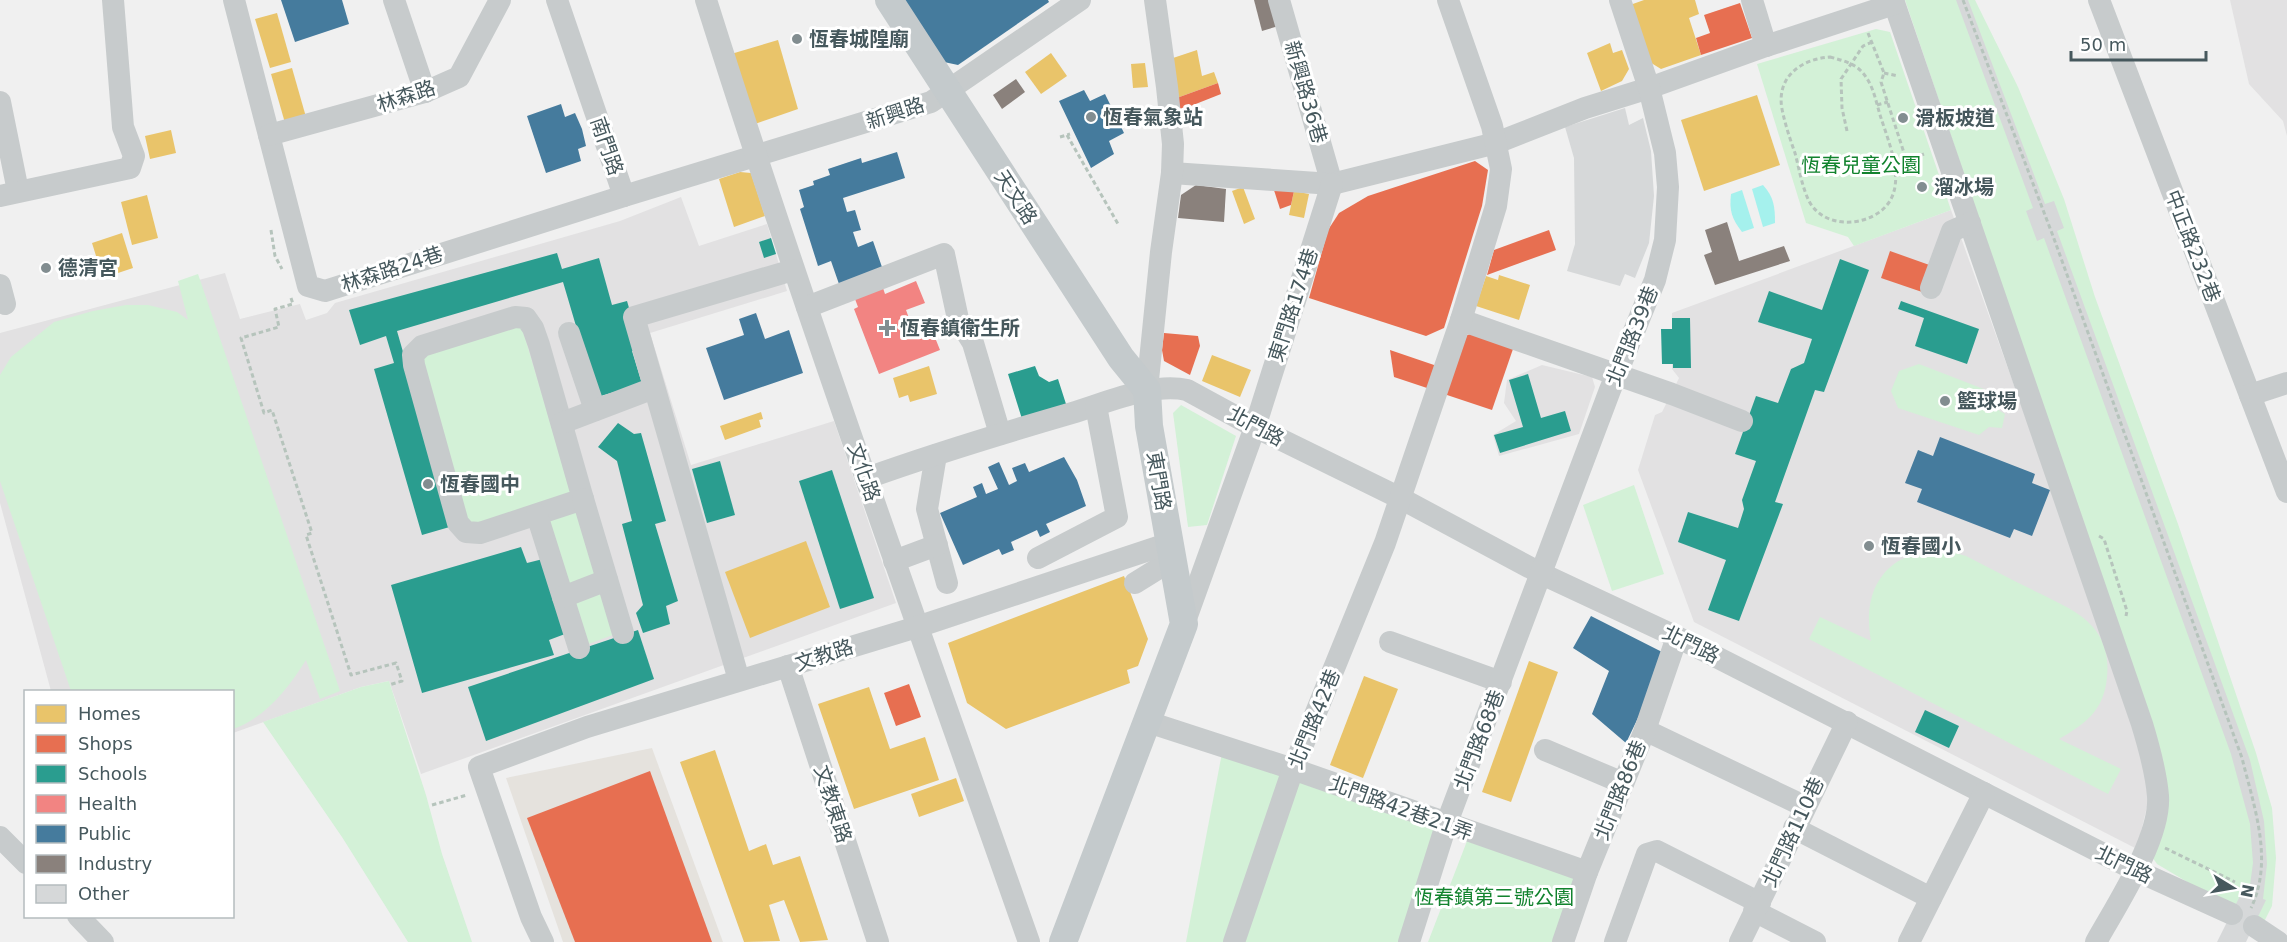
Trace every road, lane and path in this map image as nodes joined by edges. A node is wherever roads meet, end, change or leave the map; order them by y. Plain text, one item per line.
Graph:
1 (112, 0) edge
2 (234, 0) edge
3 (394, 0) edge
4 (500, 0) edge
5 (557, 0) edge
6 (706, 0) edge
7 (889, 0) edge
8 (1155, 0) edge
9 (1279, 0) edge
10 (1448, 0) edge
11 (1620, 0) edge
12 (1752, 0) edge
13 (1963, 0) edge
14 (2098, 0) edge
15 (1074, 1) edge
16 (1893, 2) edge
17 (1856, 16) edge
18 (1872, 42) junction
19 (1766, 46) junction
20 (1884, 73) junction
21 (1902, 87) dead end
22 (1649, 88) junction
23 (946, 90) junction
24 (425, 92) junction
25 (0, 102) edge
26 (1888, 102) junction
27 (1877, 105) junction
28 (1847, 131) dead end
29 (269, 135) junction
30 (1060, 137) dead end
31 (1496, 143) junction
32 (1924, 154) dead end
33 (755, 157) junction
34 (1172, 173) junction
35 (1332, 184) junction
36 (9, 194) edge
37 (624, 196) junction
38 (1970, 223) junction
39 (1118, 224) dead end
40 (794, 270) junction
41 (1931, 288) dead end
42 (293, 304) dead end
43 (807, 307) junction
44 (1461, 320) junction
45 (539, 345) junction
46 (1616, 375) junction
47 (2287, 382) edge
48 (654, 388) junction
49 (1147, 390) junction
50 (2250, 395) junction
51 (1096, 406) junction
52 (595, 410) junction
53 (1742, 421) dead end
54 (561, 423) junction
55 (1255, 427) junction
56 (1000, 434) junction
57 (936, 455) junction
58 (867, 478) junction
59 (2287, 492) edge
60 (1400, 498) junction
61 (583, 499) junction
62 (537, 514) junction
63 (937, 545) junction
64 (1171, 552) junction
65 (1038, 558) dead end
66 (894, 561) junction
67 (1542, 574) junction
68 (607, 580) junction
69 (947, 583) dead end
70 (1135, 583) dead end
71 (563, 597) junction
72 (1184, 624) junction
73 (917, 627) junction
74 (623, 633) dead end
75 (1677, 637) junction
76 (1390, 642) dead end
77 (579, 648) dead end
78 (788, 666) junction
79 (739, 680) junction
80 (1501, 682) junction
81 (389, 685) dead end
82 (1148, 722) junction
83 (1847, 722) junction
84 (1645, 730) junction
85 (1545, 750) dead end
86 (1293, 769) junction
87 (1623, 783) junction
88 (1984, 793) junction
89 (468, 795) dead end
90 (432, 805) dead end
91 (1804, 806) junction
92 (1446, 825) junction
93 (1794, 828) junction
94 (0, 837) edge
95 (24, 861) edge
96 (2135, 870) junction
97 (1587, 872) junction
98 (1931, 898) junction
99 (2255, 899) dead end
100 (1757, 907) junction
101 (2232, 914) dead end
102 (80, 918) edge
103 (2254, 926) dead end
104 (103, 942) edge
105 (543, 942) edge
106 (878, 942) edge
107 (1029, 942) edge
108 (1063, 942) edge
109 (1234, 942) edge
110 (1409, 942) edge
111 (1563, 942) edge
112 (1615, 942) edge
113 (1740, 942) edge
114 (1815, 942) edge
115 (1909, 942) edge
116 (2096, 942) edge
117 (2278, 942) edge

1 - 36 street
2 - 29 street
3 - 24 street
4 - 24 street, 林森路
5 - 37 street, 南門路
6 - 33 street, 文化路
7 - 23 main road, 天文路
8 - 34 street, 東門路
9 - 35 street, 新興路36巷
10 - 31 street
11 - 22 street, 北門路39巷
12 - 19 street
13 - 99 path
14 - 50 street, 中正路232巷
15 - 23 street, 新興路
16 - 17 street
16 - 38 street
17 - 18 path
17 - 19 street
18 - 20 path
18 - 28 path
19 - 22 street
20 - 21 path
20 - 26 path
22 - 31 street
22 - 46 street, 北門路39巷
23 - 33 street, 新興路
23 - 49 main road, 天文路
24 - 29 street, 林森路
25 - 36 street
26 - 27 path
26 - 32 path
27 - 27 path
29 - 37 street, 林森路24巷
30 - 39 path
31 - 35 street
31 - 44 street
33 - 37 street, 南門路
33 - 40 street, 文化路
34 - 35 street
34 - 49 street, 東門路
35 - 55 street, 東門路174巷
38 - 41 street
38 - 96 street
40 - 43 street, 文化路
40 - 48 street
42 - 81 path
43 - 56 street
43 - 58 street, 文化路
44 - 46 street
44 - 60 street
45 - 52 street
45 - 54 street
45 - 62 street
46 - 53 street
46 - 67 street, 北門路39巷
47 - 50 street
48 - 52 street
48 - 79 street
49 - 51 street, 北門路
49 - 55 street, 北門路
49 - 64 main road, 東門路
50 - 59 street, 中正路232巷
51 - 56 street, 北門路
51 - 65 street
52 - 54 street
54 - 61 street
55 - 60 street, 北門路
55 - 72 street, 東門路174巷
56 - 57 street, 北門路
57 - 58 street, 北門路
57 - 63 street
58 - 66 street, 文化路
60 - 67 street, 北門路
60 - 86 street, 北門路42巷
61 - 62 street
61 - 68 street
62 - 71 street
63 - 66 street
63 - 69 street
64 - 70 street
64 - 72 main road, 東門路
64 - 73 street, 文教路
66 - 73 street, 文化路
67 - 75 street, 北門路
67 - 80 street, 北門路68巷
68 - 71 street
68 - 74 street
71 - 77 street
72 - 82 main road
73 - 78 street, 文教路
73 - 107 street, 文化路
75 - 83 street, 北門路
75 - 84 street, 北門路86巷
76 - 80 street
78 - 79 street, 文教路
78 - 106 street, 文教東路
79 - 105 street, 文教路
80 - 92 street, 北門路68巷
82 - 86 street, 北門路42巷21弄
82 - 108 main road
83 - 88 street, 北門路
83 - 91 street, 北門路110巷
84 - 87 street, 北門路86巷
84 - 91 street
85 - 87 street
86 - 92 street, 北門路42巷21弄
86 - 109 street, 北門路42巷
87 - 97 street, 北門路86巷
88 - 96 street, 北門路
88 - 98 street
89 - 90 path
91 - 93 street, 北門路110巷
92 - 97 street, 北門路42巷21弄
92 - 110 street, 北門路68巷
93 - 98 street
93 - 100 street, 北門路110巷
94 - 95 street
96 - 101 street, 北門路
96 - 116 street
97 - 111 street, 北門路86巷
98 - 115 street
100 - 112 street
100 - 113 street, 北門路110巷
100 - 114 street
102 - 104 street
103 - 117 street

